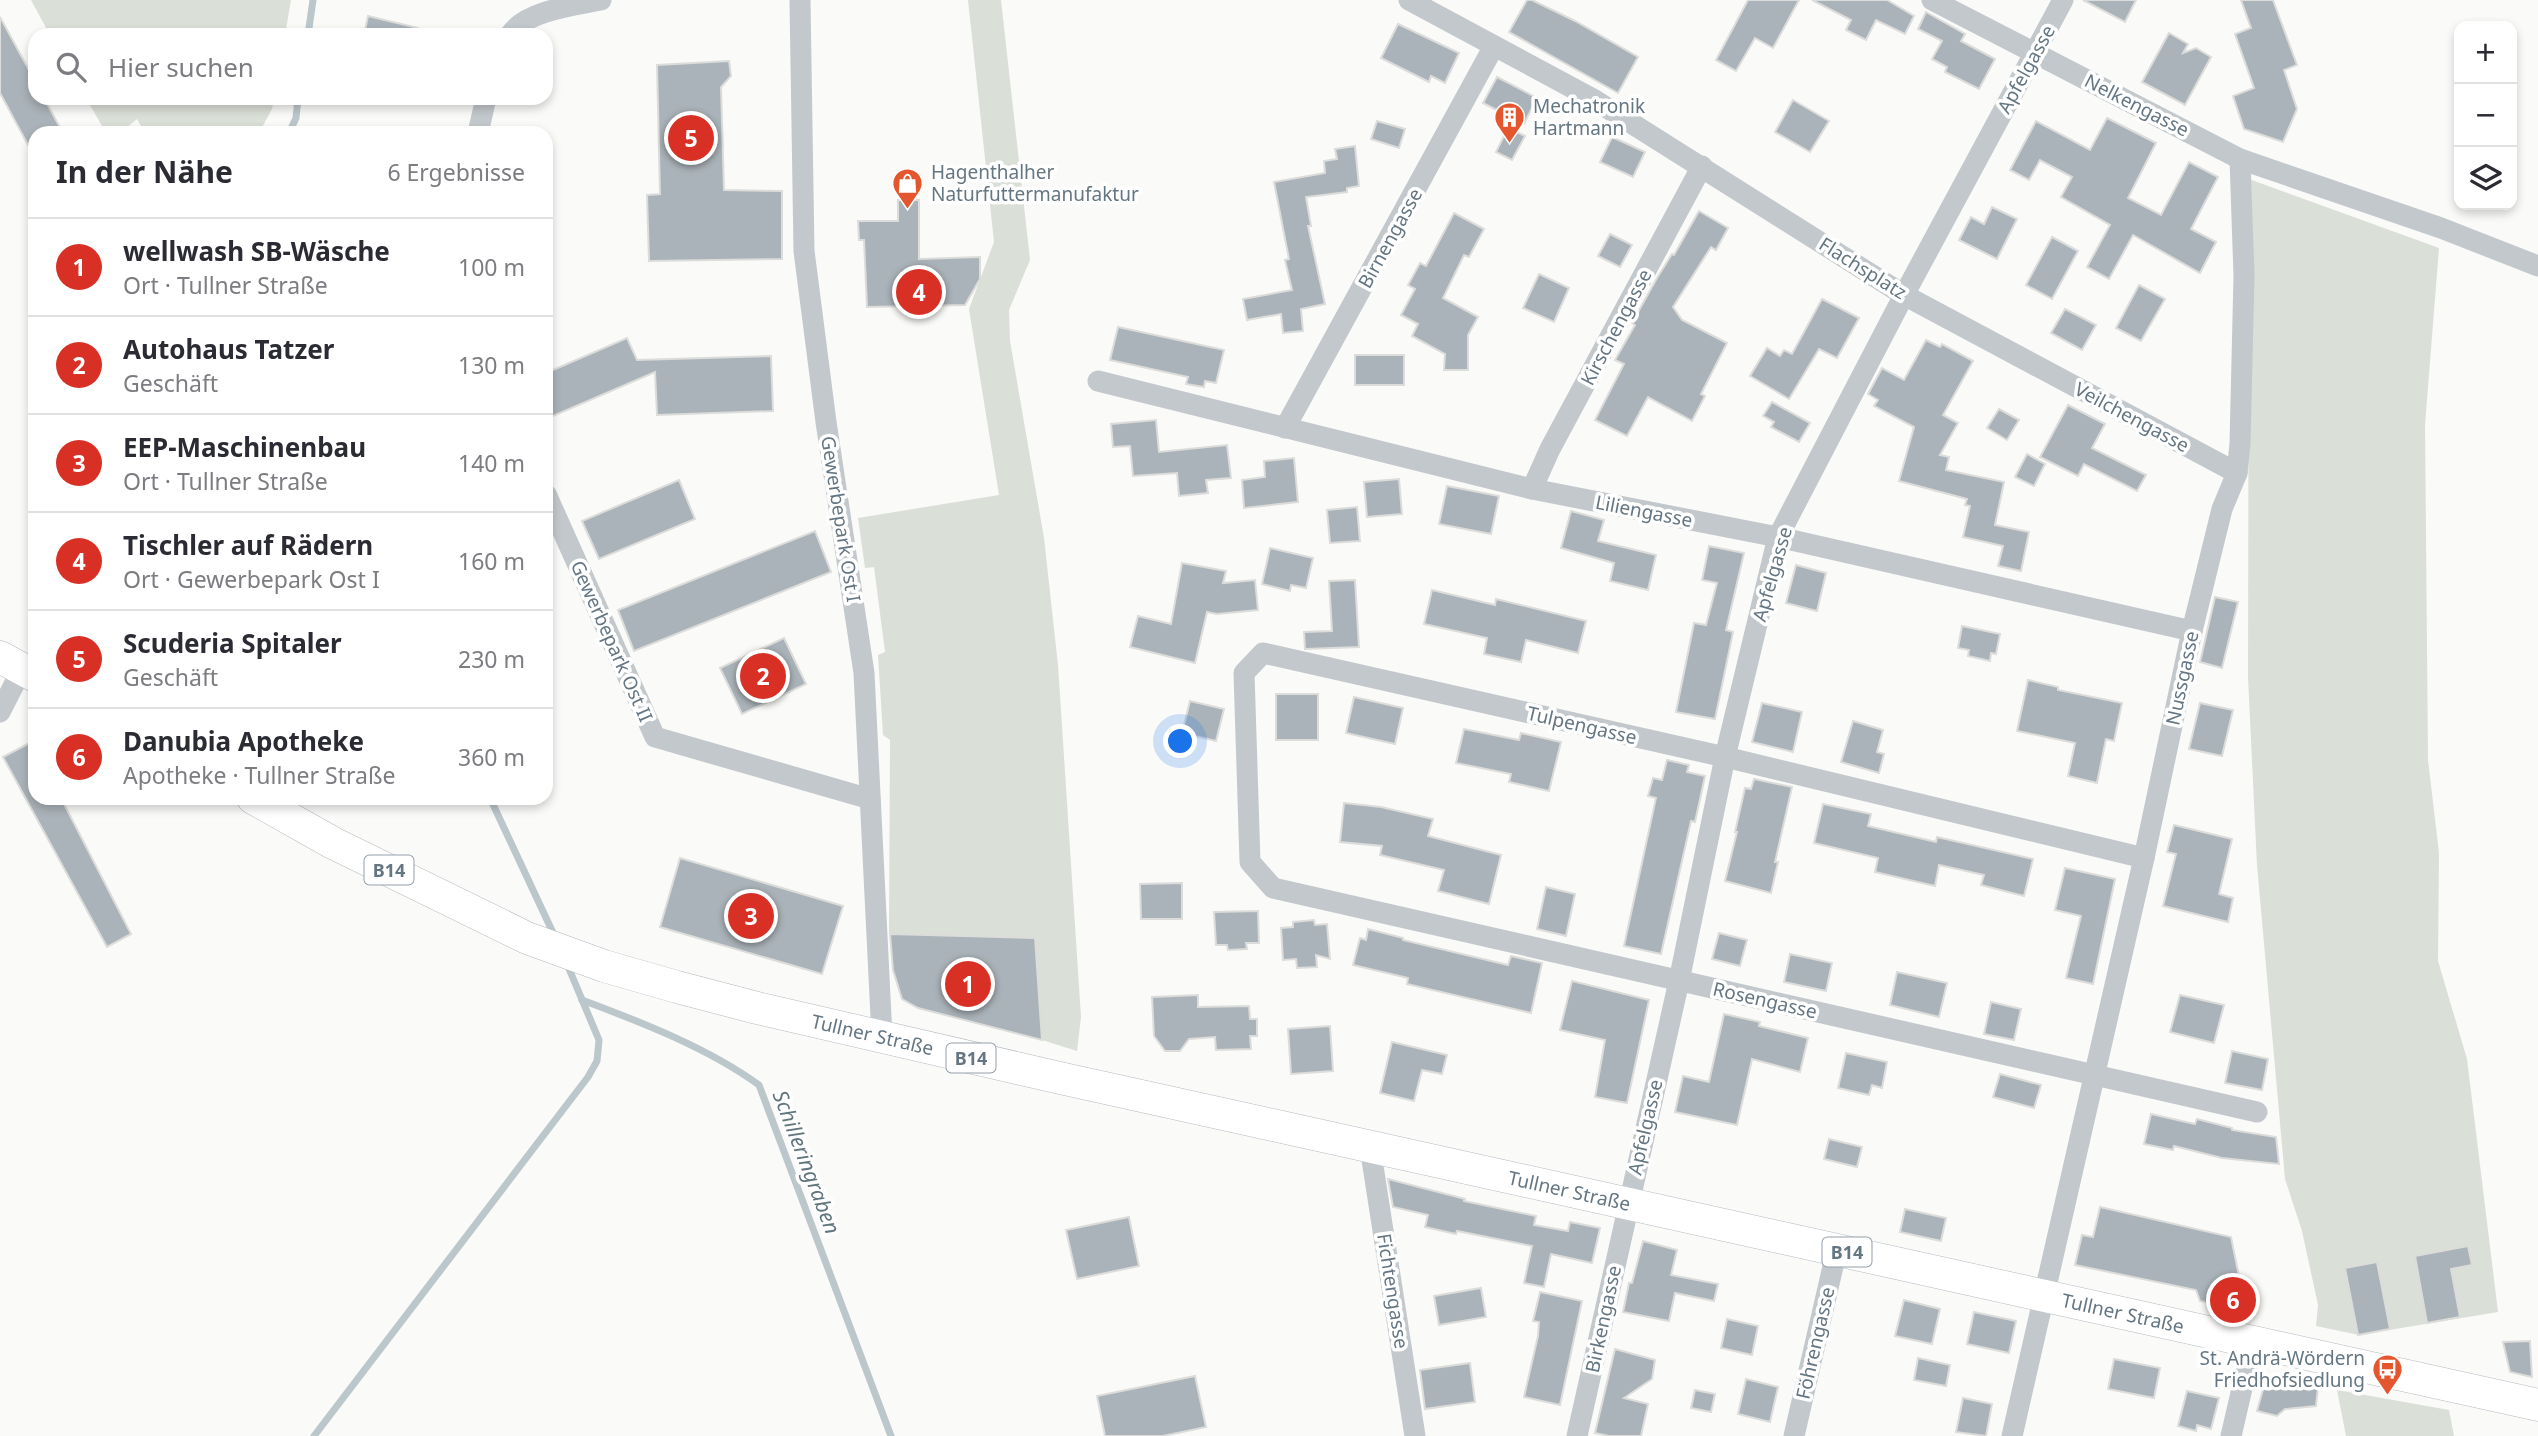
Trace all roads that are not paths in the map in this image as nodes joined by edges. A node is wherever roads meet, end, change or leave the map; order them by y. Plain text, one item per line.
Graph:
1 (601, 0) edge
2 (800, 0) edge
3 (1409, 0) edge
4 (1932, 0) edge
5 (2063, 0) edge
6 (514, 28) edge
7 (1494, 46) junction
8 (2035, 52) junction
9 (484, 105) edge
10 (480, 126) edge
11 (2240, 159) junction
12 (1702, 166) junction
13 (2538, 266) edge
14 (1904, 295) junction
15 (2028, 361) joint
16 (1098, 381) dead end
17 (1285, 428) junction
18 (2237, 473) junction
19 (1532, 489) junction
20 (553, 510) edge
21 (1778, 537) junction
22 (2192, 631) junction
23 (19, 667) edge
24 (0, 712) edge
25 (1725, 757) junction
26 (870, 799) junction
27 (265, 805) edge
28 (2144, 858) junction
29 (1273, 888) joint
30 (1679, 981) junction
31 (882, 1037) junction
32 (2095, 1075) junction
33 (2257, 1112) dead end
34 (1370, 1147) junction
35 (1628, 1203) junction
36 (1837, 1250) junction
37 (2043, 1297) junction
38 (2253, 1341) junction
39 (2538, 1405) edge
40 (1415, 1436) edge
41 (1577, 1436) edge
42 (1794, 1436) edge
43 (2012, 1436) edge
44 (2231, 1436) edge

1 - 6 street
2 - 26 street, Gewerbepark Ost I
3 - 7 street
4 - 8 street, Nelkengasse
5 - 8 street, Apfelgasse
7 - 12 street
7 - 17 street, Birnengasse
8 - 11 street, Nelkengasse
8 - 14 street, Apfelgasse
9 - 10 street
11 - 13 street, Nelkengasse
11 - 18 street, Nussgasse
12 - 14 street, Flachsplatz
12 - 19 street, Kirschengasse
14 - 15 street, Flachsplatz
14 - 21 street, Apfelgasse
15 - 18 street, Veilchengasse
16 - 17 street, Liliengasse
17 - 19 street, Liliengasse
18 - 22 street, Nussgasse
19 - 21 street, Liliengasse
20 - 26 street, Gewerbepark Ost II
21 - 22 street, Liliengasse
21 - 25 street, Apfelgasse
22 - 28 street, Nussgasse
23 - 24 street
25 - 28 street, Tulpengasse
25 - 29 street, Tulpengasse
25 - 30 street, Apfelgasse
26 - 31 street, Gewerbepark Ost I
27 - 31 main road, Tullner Straße / B14
28 - 32 street, Nussgasse
29 - 30 street, Rosengasse
30 - 32 street, Rosengasse
30 - 35 street, Apfelgasse
31 - 34 main road, Tullner Straße / B14
32 - 33 street, Rosengasse
32 - 37 street, Nussgasse
34 - 35 main road, Tullner Straße / B14
34 - 40 street, Fichtengasse
35 - 36 main road, Tullner Straße / B14
35 - 41 street, Birkengasse
36 - 37 main road, Tullner Straße / B14
36 - 42 street, Föhrengasse
37 - 38 main road, Tullner Straße / B14
37 - 43 street, Nussgasse
38 - 39 main road, Tullner Straße / B14
38 - 44 street

